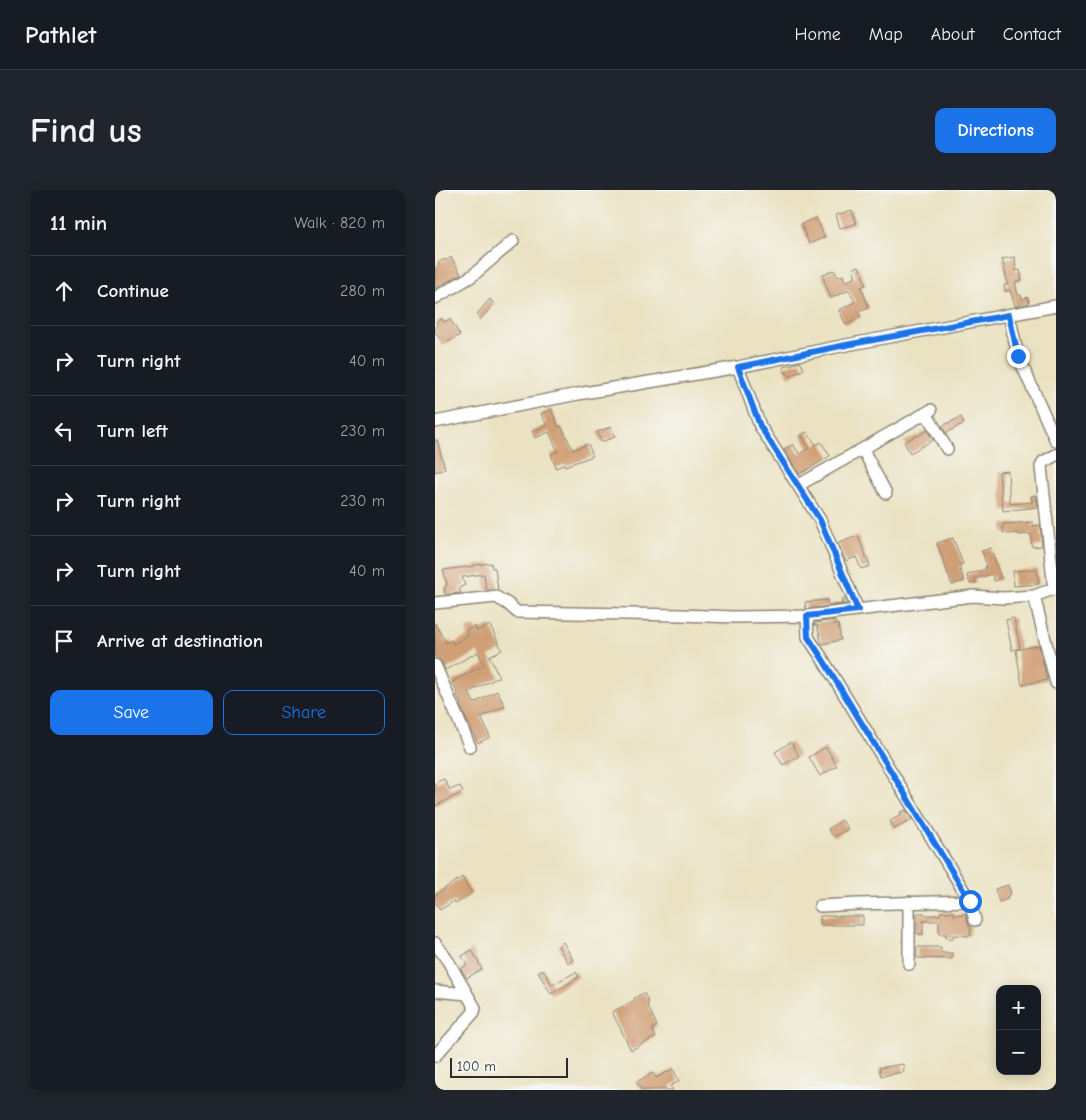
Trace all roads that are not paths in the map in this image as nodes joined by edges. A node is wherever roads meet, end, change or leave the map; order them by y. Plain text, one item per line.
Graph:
1 (513, 242) dead end
2 (435, 298) edge
3 (1056, 306) edge
4 (1009, 315) junction
5 (738, 367) junction
6 (435, 422) edge
7 (1056, 441) edge
8 (947, 449) dead end
9 (863, 450) junction
10 (1056, 455) edge
11 (799, 485) junction
12 (886, 493) dead end
13 (1055, 588) edge
14 (1034, 596) junction
15 (435, 603) edge
16 (858, 610) junction
17 (807, 616) junction
18 (435, 665) edge
19 (1056, 683) edge
20 (470, 747) dead end
21 (970, 901) junction
22 (909, 902) junction
23 (820, 906) dead end
24 (975, 920) dead end
25 (435, 943) edge
26 (909, 964) dead end
27 (435, 991) edge
28 (467, 994) junction
29 (435, 1055) edge

1 - 2 street
3 - 4 street
4 - 5 street
4 - 7 street
5 - 6 street
5 - 11 street
8 - 9 street
9 - 11 street
9 - 12 street
10 - 13 street
11 - 16 street
13 - 14 street
14 - 16 street
14 - 19 street
15 - 17 street
16 - 17 street
17 - 21 street
18 - 20 street
21 - 22 street
21 - 24 street
22 - 23 street
22 - 26 street
25 - 28 street
27 - 28 street
28 - 29 street

